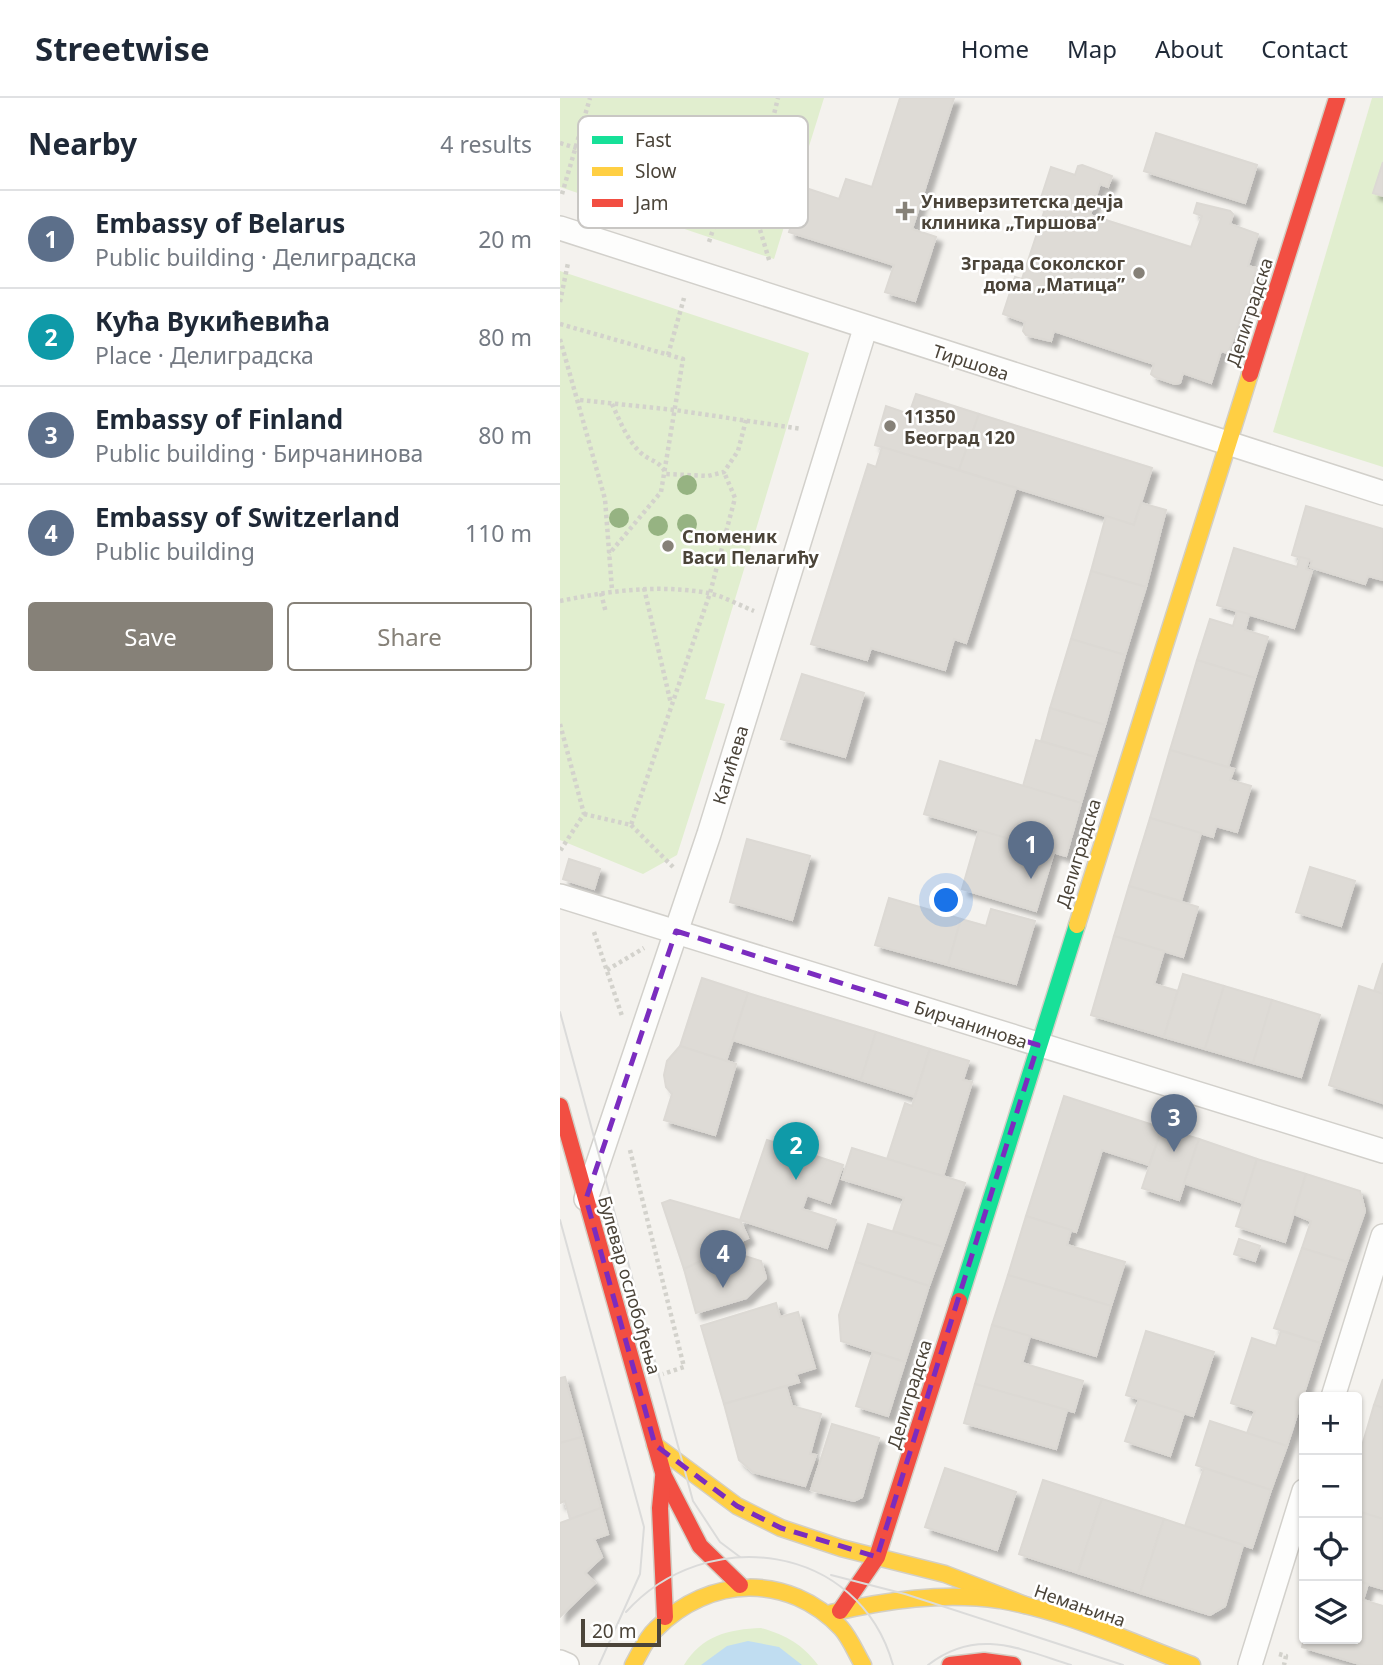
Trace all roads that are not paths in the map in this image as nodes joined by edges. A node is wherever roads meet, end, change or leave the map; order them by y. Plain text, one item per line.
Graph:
1 (1337, 98) edge
2 (560, 228) edge
3 (865, 328) junction
4 (1226, 444) junction
5 (1383, 493) edge
6 (560, 895) edge
7 (676, 931) junction
8 (1038, 1045) junction
9 (560, 1106) edge
10 (1383, 1151) edge
11 (586, 1199) junction
12 (1383, 1236) edge
13 (1335, 1392) edge
14 (655, 1445) junction
15 (664, 1476) junction
16 (1299, 1507) edge
17 (877, 1557) junction
18 (740, 1585) junction
19 (1025, 1605) junction
20 (834, 1613) junction
21 (665, 1617) junction
22 (560, 1662) edge
23 (567, 1665) edge
24 (633, 1665) edge
25 (863, 1665) edge
26 (950, 1665) edge
27 (1013, 1665) edge
28 (1192, 1665) edge
29 (1250, 1665) edge

1 - 4 main road, Делиградска
2 - 3 street, Тиршова
3 - 4 street, Тиршова
3 - 7 street, Катићева
4 - 5 street, Тиршова
4 - 8 main road, Делиградска
6 - 7 street, Бирчанинова
7 - 8 street, Бирчанинова
7 - 11 street, Катићева
8 - 10 street, Бирчанинова
8 - 17 main road, Делиградска
9 - 11 main road, Булевар ослобођења
11 - 14 main road, Булевар ослобођења
12 - 13 street
14 - 15 main road, Булевар ослобођења
14 - 17 main road
15 - 18 main road, Булевар ослобођења
15 - 21 main road, Булевар ослобођења
16 - 29 street
17 - 19 main road
17 - 20 main road, Делиградска
18 - 20 main road
18 - 21 main road
19 - 20 main road, Немањина
19 - 28 main road, Немањина
20 - 25 main road
21 - 24 main road
22 - 23 street
26 - 27 main road

